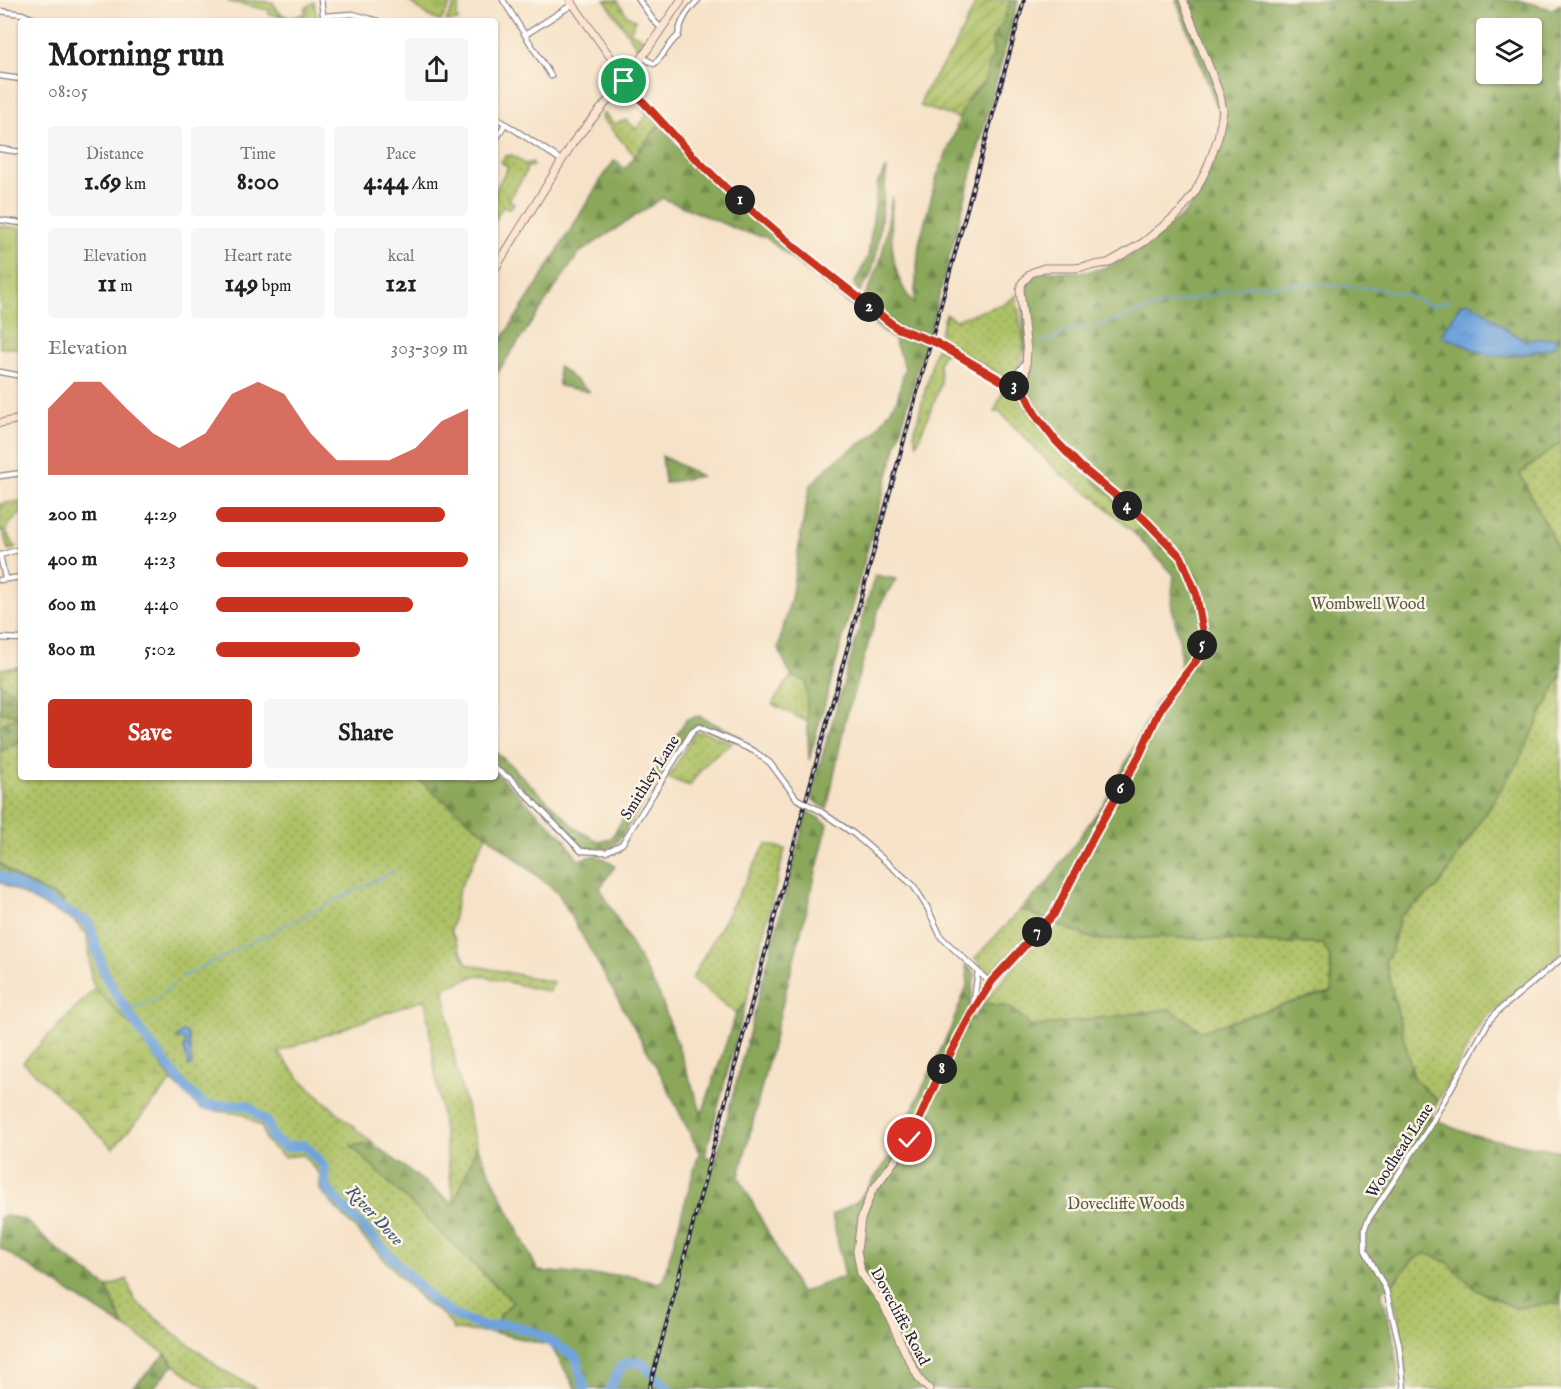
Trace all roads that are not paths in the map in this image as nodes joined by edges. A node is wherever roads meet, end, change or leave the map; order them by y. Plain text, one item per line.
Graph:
1 (321, 0) edge
2 (503, 0) edge
3 (639, 0) edge
4 (681, 0) edge
5 (698, 0) edge
6 (1183, 0) edge
7 (572, 2) edge
8 (0, 10) edge
9 (31, 18) edge
10 (324, 18) edge
11 (332, 18) edge
12 (368, 18) edge
13 (661, 28) junction
14 (525, 35) junction
15 (642, 57) junction
16 (0, 76) edge
17 (551, 76) dead end
18 (18, 79) edge
19 (625, 80) junction
20 (498, 119) edge
21 (505, 124) junction
22 (498, 136) edge
23 (0, 149) edge
24 (18, 152) edge
25 (561, 160) junction
26 (0, 220) edge
27 (18, 223) edge
28 (498, 264) edge
29 (1025, 364) junction
30 (0, 372) edge
31 (16, 375) dead end
32 (1009, 384) junction
33 (1026, 395) junction
34 (18, 420) edge
35 (0, 423) edge
36 (18, 473) edge
37 (0, 476) edge
38 (18, 550) edge
39 (0, 555) edge
40 (18, 577) edge
41 (3, 579) edge
42 (0, 638) edge
43 (18, 639) edge
44 (498, 771) edge
45 (1561, 959) edge
46 (978, 971) junction
47 (992, 981) junction
48 (973, 1011) junction
49 (929, 1389) edge
50 (1404, 1389) edge

1 - 10 street
2 - 14 street
3 - 13 street
4 - 13 street
5 - 15 street
6 - 29 street, Dovecliffe Road
7 - 14 street
7 - 19 street
8 - 9 street
11 - 12 street
13 - 15 street
14 - 17 street
15 - 19 street
16 - 18 street
19 - 25 street
19 - 32 street
20 - 21 street
21 - 22 street
21 - 25 street
23 - 24 street
25 - 28 street
26 - 27 street
29 - 32 street
29 - 33 street, Dovecliffe Road
30 - 31 street
32 - 33 street
33 - 47 street, Dovecliffe Road
34 - 35 street
36 - 37 street
38 - 39 street
39 - 41 street
40 - 41 street
42 - 43 street
44 - 46 street, Smithley Lane, bridge
45 - 50 street, Woodhead Lane
46 - 47 street, Smithley Lane
46 - 48 street
47 - 48 street, Dovecliffe Road
48 - 49 street, Dovecliffe Road

